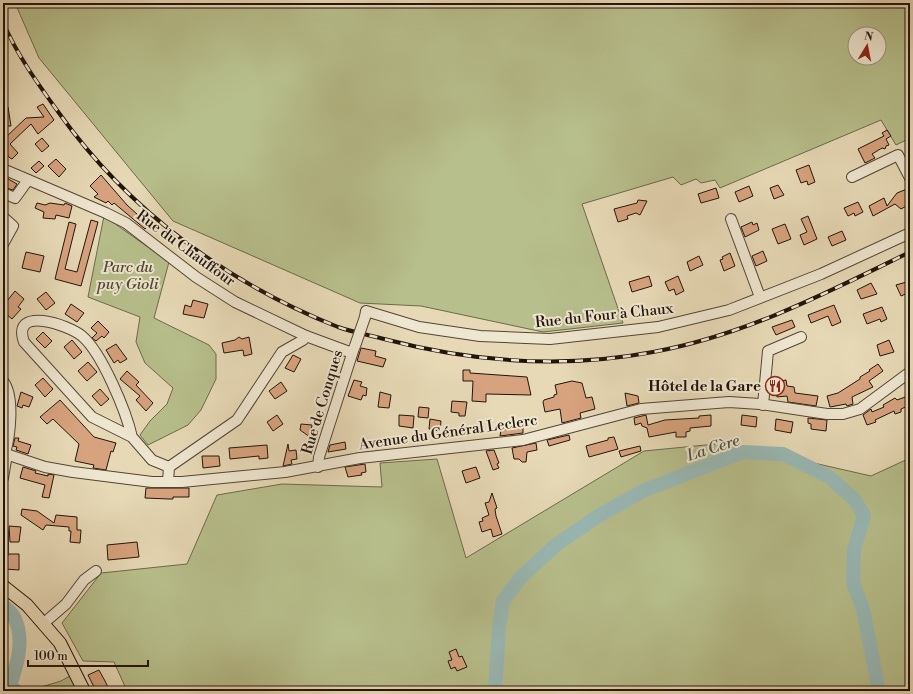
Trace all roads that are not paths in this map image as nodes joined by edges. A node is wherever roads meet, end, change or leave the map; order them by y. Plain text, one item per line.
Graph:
1 (3, 169) edge
2 (852, 178) dead end
3 (910, 178) edge
4 (28, 180) junction
5 (3, 193) edge
6 (4, 218) edge
7 (731, 219) dead end
8 (910, 233) edge
9 (3, 244) edge
10 (760, 297) junction
11 (364, 317) joint
12 (306, 336) junction
13 (801, 337) dead end
14 (353, 350) junction
15 (910, 372) edge
16 (3, 381) edge
17 (763, 405) junction
18 (132, 437) junction
19 (5, 454) edge
20 (168, 467) junction
21 (318, 467) junction
22 (3, 478) edge
23 (168, 482) junction
24 (3, 530) edge
25 (3, 553) edge
26 (96, 571) dead end
27 (3, 586) edge
28 (44, 623) junction
29 (84, 691) edge

1 - 4 street, Rue du Chauffour
2 - 3 street
4 - 5 street
4 - 12 street, Rue du Chauffour
6 - 9 street
7 - 10 street
8 - 10 street, Rue du Four à Chaux
10 - 11 street, Rue du Four à Chaux
11 - 14 street, Rue de Conques, bridge
12 - 14 street, Rue du Chauffour
12 - 20 street
13 - 17 street
14 - 21 street, Rue de Conques
15 - 17 street, Avenue du Général Leclerc
16 - 19 street
17 - 21 street, Avenue du Général Leclerc
18 - 18 street
18 - 20 street
19 - 22 street
19 - 23 street, Avenue du Général Leclerc
20 - 23 street
21 - 23 street, Avenue du Général Leclerc
24 - 25 street
26 - 28 street
27 - 28 main road
28 - 29 main road

